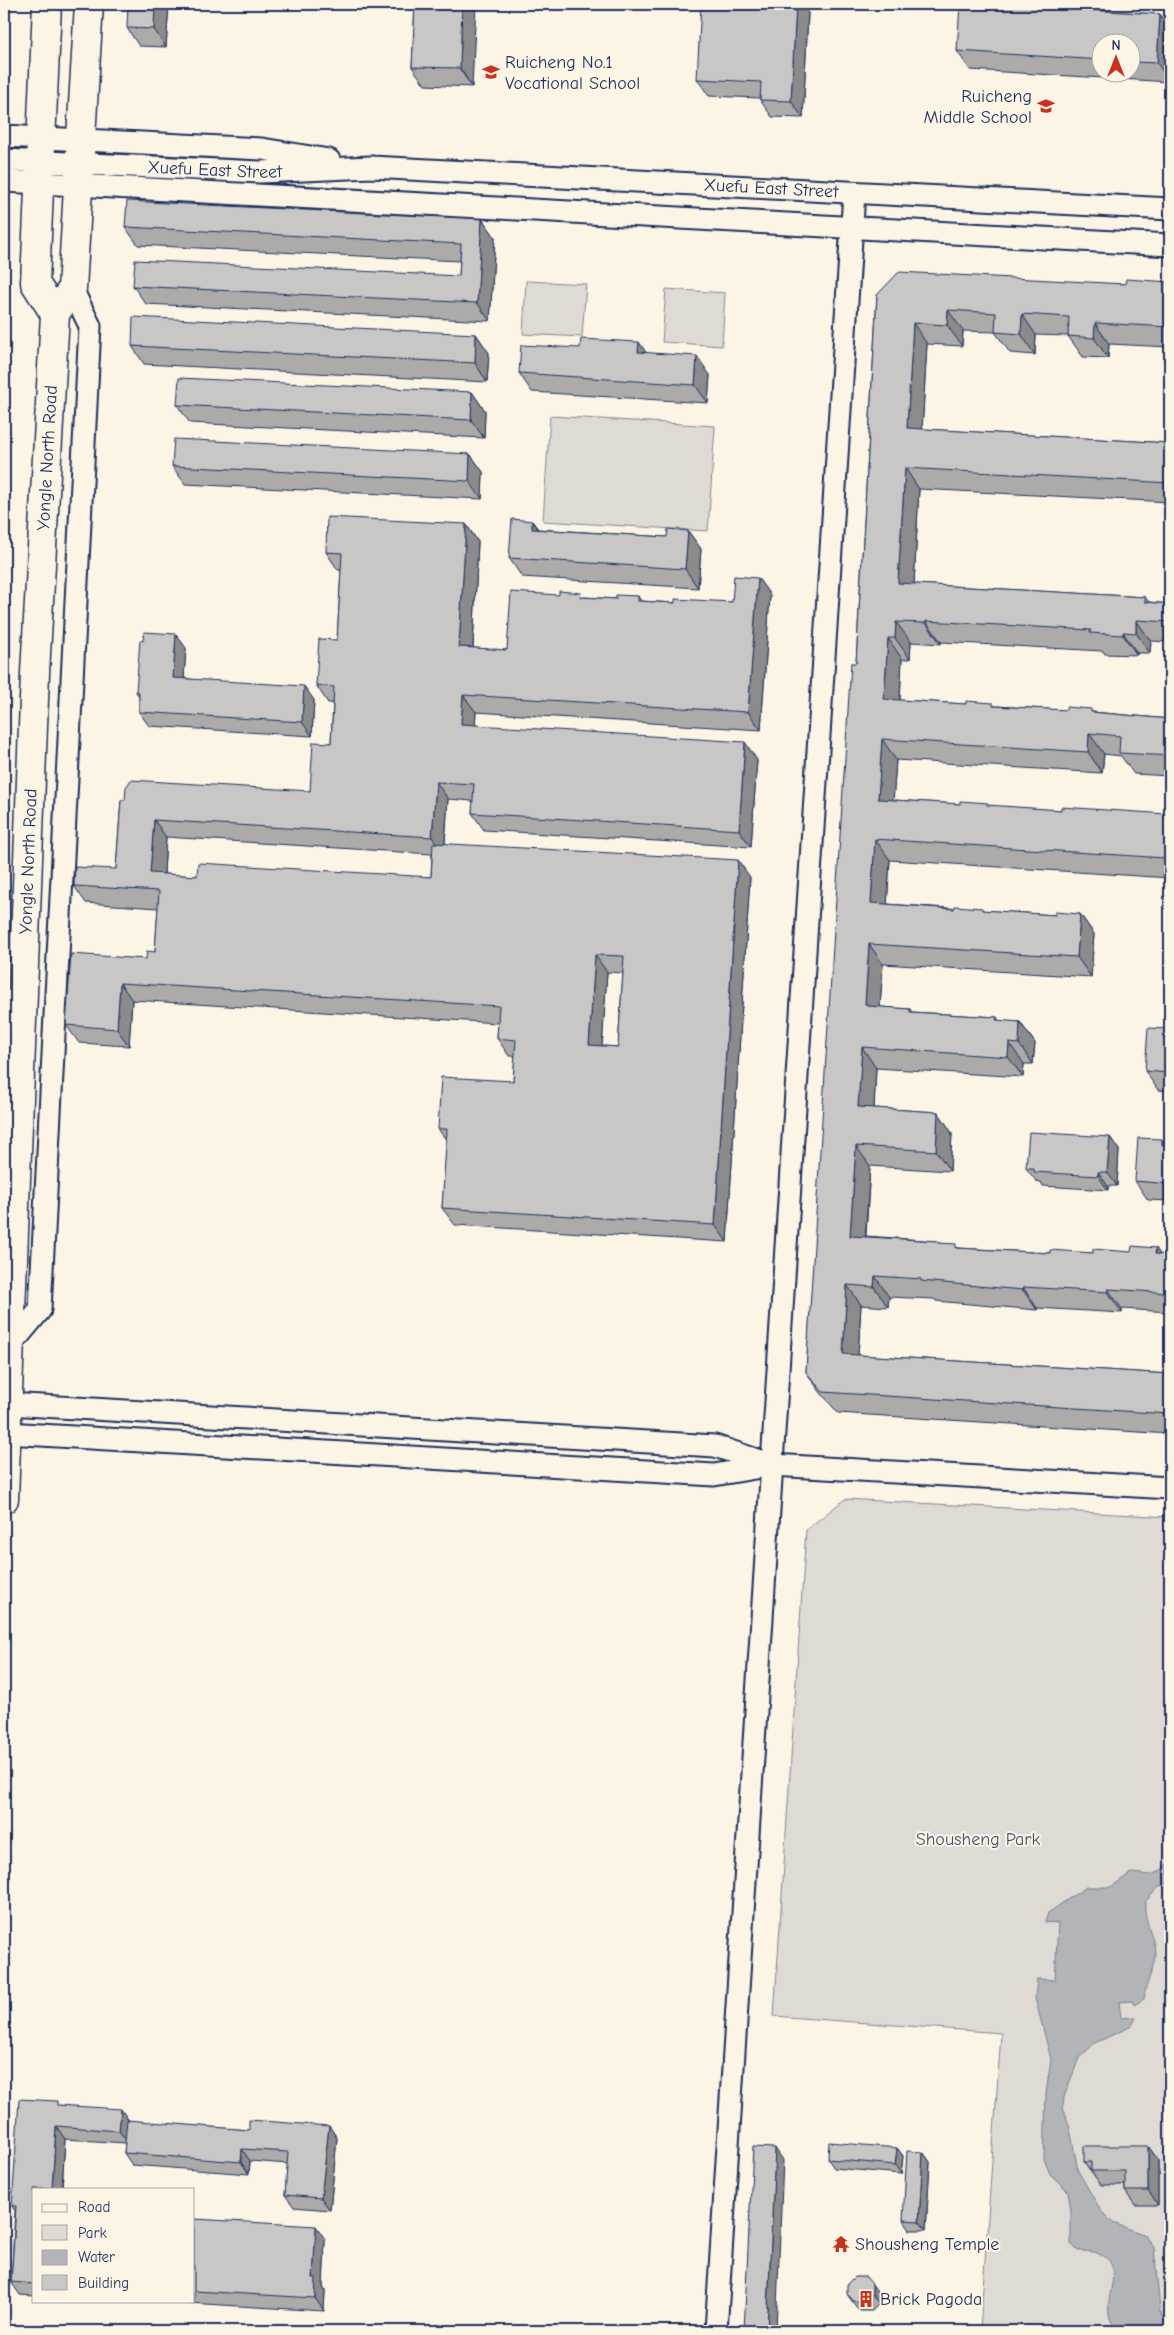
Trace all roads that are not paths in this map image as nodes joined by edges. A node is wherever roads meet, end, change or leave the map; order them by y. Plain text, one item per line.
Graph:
1 (47, 4) edge
2 (89, 4) edge
3 (4, 136) edge
4 (60, 159) junction
5 (4, 160) edge
6 (4, 181) edge
7 (854, 193) junction
8 (1170, 210) edge
9 (852, 227) junction
10 (1170, 245) edge
11 (72, 289) junction
12 (55, 314) junction
13 (13, 1002) edge
14 (9, 1250) edge
15 (10, 1346) junction
16 (8, 1404) junction
17 (7, 1433) junction
18 (5, 1462) edge
19 (772, 1465) junction
20 (1170, 1488) edge
21 (4, 1499) edge
22 (716, 2331) edge

1 - 4 main road
2 - 4 main road
3 - 4 street
4 - 5 street
4 - 6 street
4 - 7 street, Xuefu East Street
4 - 9 street
4 - 11 main road
4 - 12 main road
7 - 8 street, Xuefu East Street
7 - 9 street
9 - 10 street
9 - 19 street
11 - 12 main road
11 - 15 street
12 - 13 main road, Yongle North Road
13 - 14 main road, Yongle North Road
14 - 15 main road, Yongle North Road
15 - 16 main road, Yongle North Road
16 - 17 main road, Yongle North Road
16 - 19 street
17 - 18 main road, Yongle North Road
17 - 19 street
18 - 21 main road, Yongle North Road
19 - 20 street
19 - 22 street

